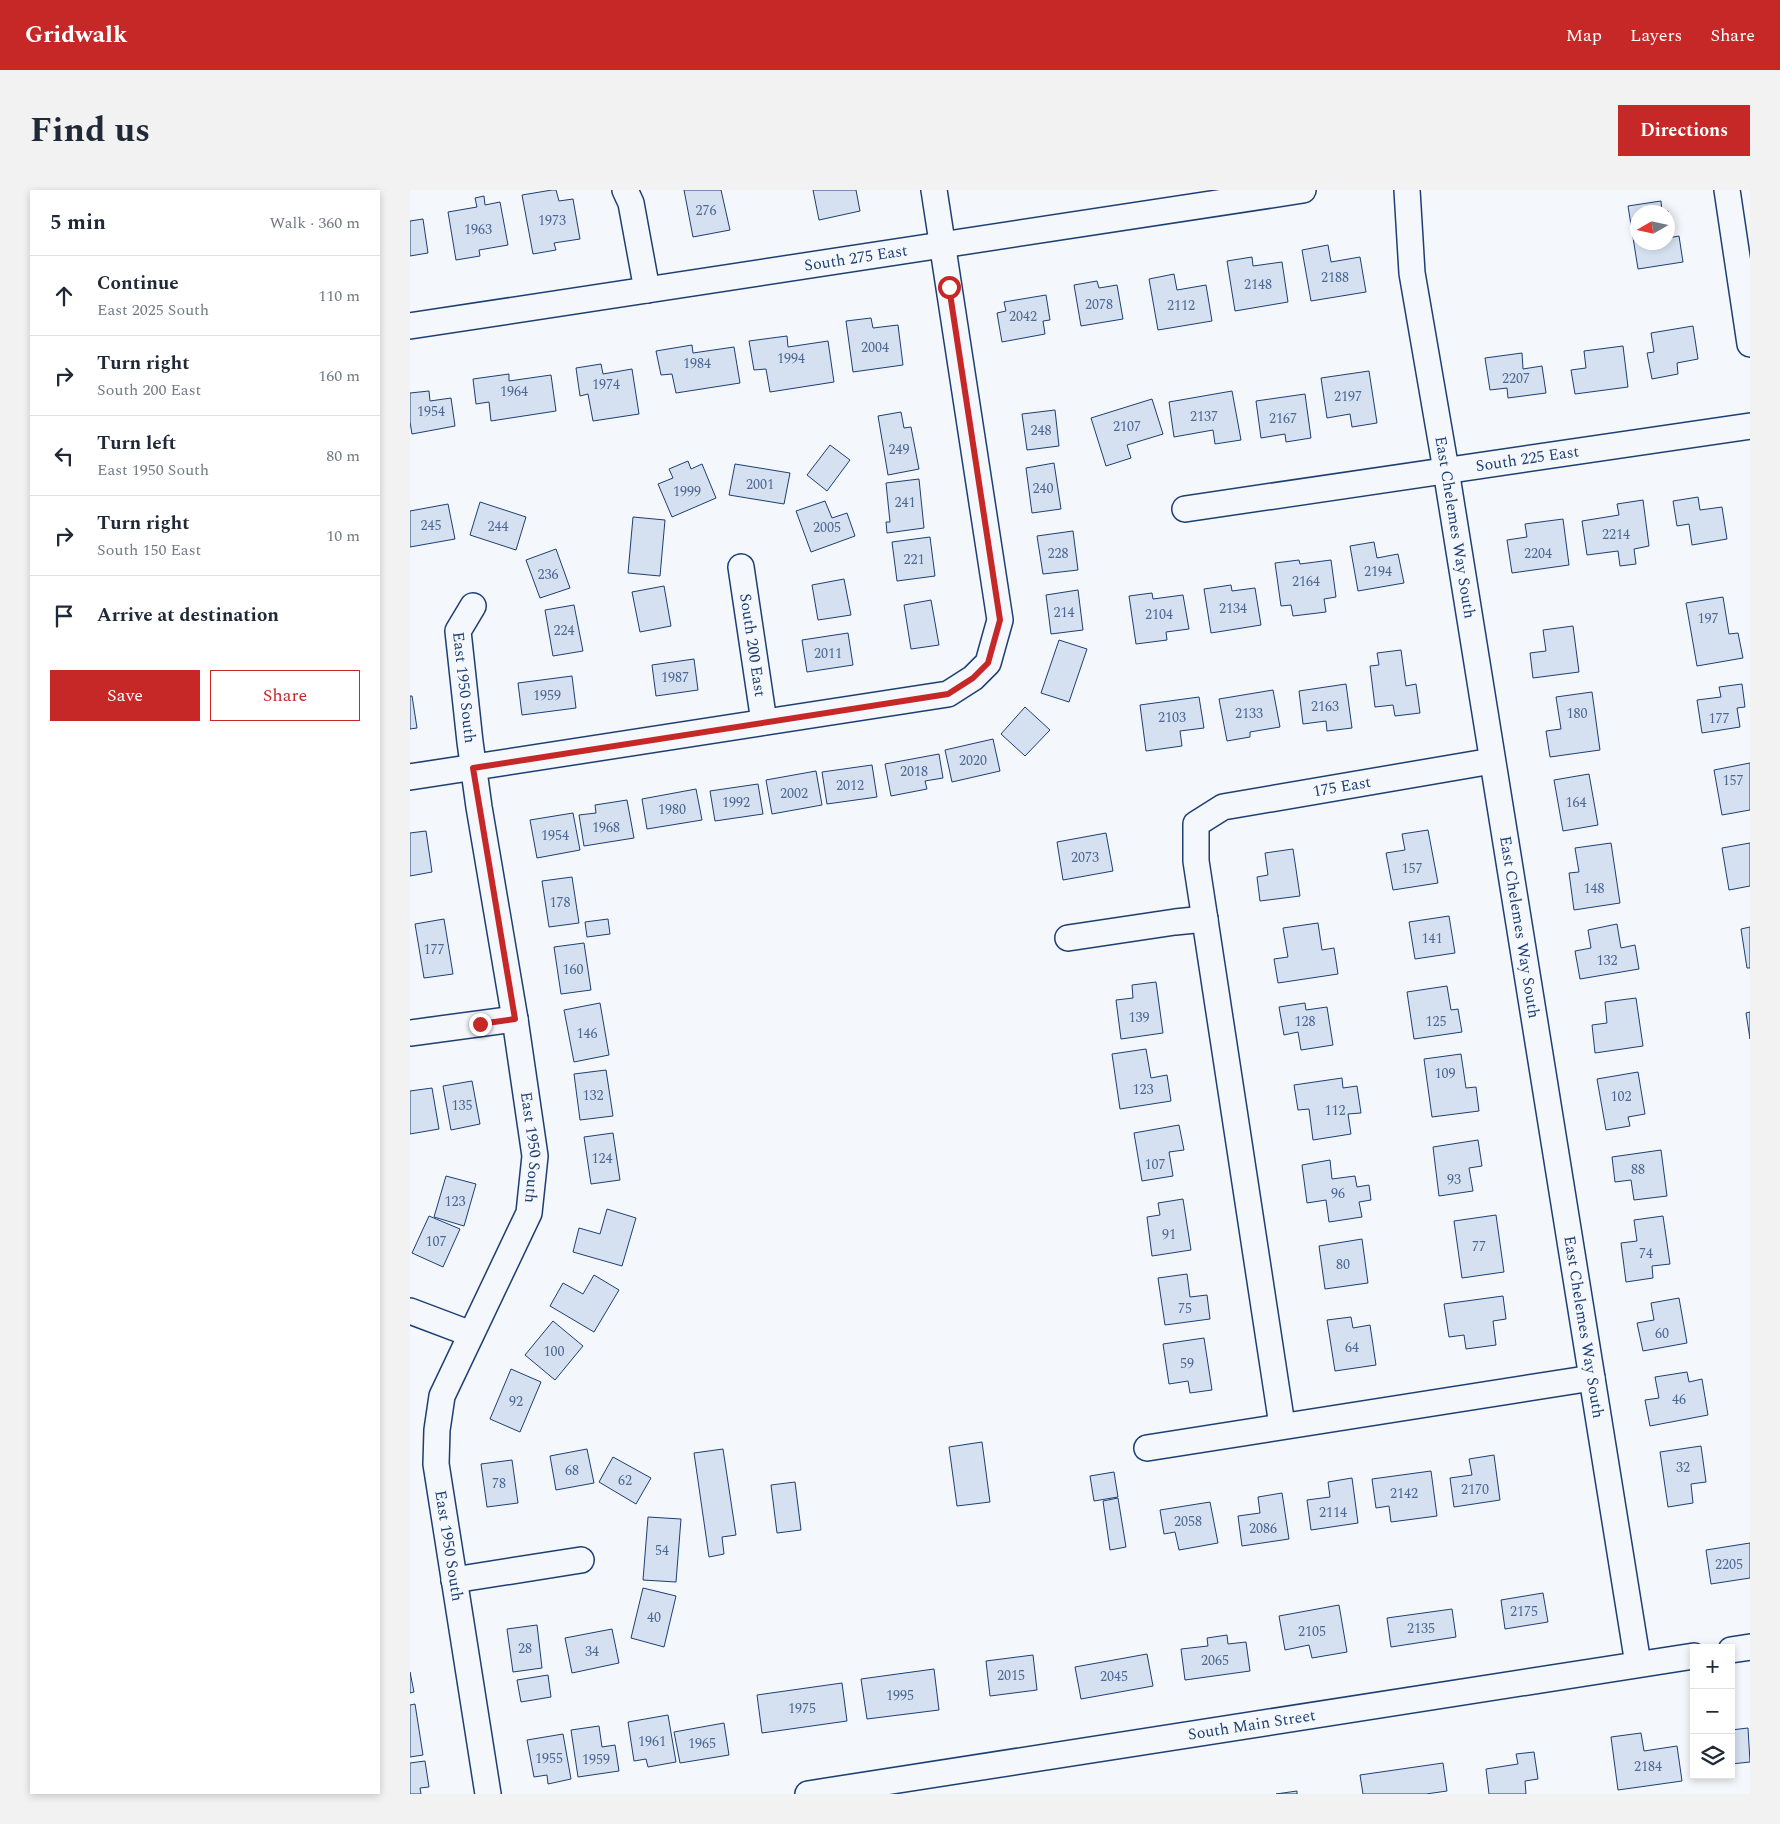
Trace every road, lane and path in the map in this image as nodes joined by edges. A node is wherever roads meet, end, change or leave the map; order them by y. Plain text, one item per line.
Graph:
1 (625, 190) edge
2 (934, 190) edge
3 (1303, 190) edge
4 (1407, 190) edge
5 (1727, 190) edge
6 (942, 244) junction
7 (647, 290) junction
8 (410, 326) edge
9 (1750, 344) edge
10 (1750, 426) edge
11 (1446, 470) junction
12 (1185, 509) dead end
13 (741, 567) dead end
14 (473, 606) dead end
15 (764, 722) junction
16 (1492, 761) junction
17 (473, 768) junction
18 (410, 776) edge
19 (1205, 919) junction
20 (1068, 938) dead end
21 (515, 1019) junction
22 (410, 1033) edge
23 (410, 1311) edge
24 (471, 1334) junction
25 (1592, 1378) junction
26 (1282, 1426) junction
27 (1147, 1448) dead end
28 (580, 1560) dead end
29 (454, 1580) junction
30 (1750, 1647) edge
31 (1735, 1649) edge
32 (1690, 1657) edge
33 (1638, 1664) junction
34 (822, 1793) edge
35 (488, 1794) edge

1 - 7 street
2 - 6 street
3 - 6 street, South 275 East
4 - 11 street, East Chelemes Way South
5 - 9 street
6 - 7 street, South 275 East
6 - 15 street
7 - 8 street, South 275 East
10 - 11 street, South 225 East
11 - 12 street, South 225 East
11 - 16 street, East Chelemes Way South
13 - 15 street, South 200 East
14 - 17 street, East 1950 South
15 - 17 street
16 - 19 street, 175 East
16 - 25 street, East Chelemes Way South
17 - 18 street
17 - 21 street, East 1950 South
19 - 20 street
19 - 26 street
21 - 22 street
21 - 24 street, East 1950 South
23 - 24 street
24 - 29 street, East 1950 South
25 - 26 street
25 - 33 street, East Chelemes Way South
26 - 27 street
28 - 29 street
29 - 35 street, East 1950 South
30 - 31 street
32 - 33 street, South Main Street
33 - 34 street, South Main Street

